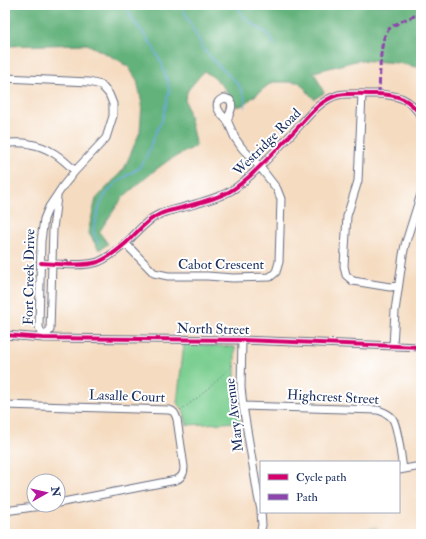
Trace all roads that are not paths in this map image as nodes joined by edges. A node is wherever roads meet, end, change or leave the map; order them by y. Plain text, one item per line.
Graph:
1 (5, 78) edge
2 (362, 94) junction
3 (421, 116) edge
4 (227, 120) dead end
5 (5, 142) edge
6 (260, 167) junction
7 (75, 171) junction
8 (421, 194) edge
9 (58, 195) junction
10 (125, 243) junction
11 (41, 263) junction
12 (53, 264) junction
13 (398, 286) junction
14 (5, 335) edge
15 (43, 338) junction
16 (242, 340) junction
17 (393, 346) junction
18 (421, 347) edge
19 (5, 405) edge
20 (243, 406) junction
21 (400, 461) edge
22 (421, 466) edge
23 (401, 469) edge
24 (259, 496) edge
25 (66, 501) edge
26 (26, 508) edge
27 (5, 511) edge
28 (261, 513) edge
29 (260, 534) edge

1 - 7 street, Fort Creek Drive
2 - 3 street, Westridge Road
2 - 6 street, Westridge Road
2 - 13 street
4 - 6 street, Cabot Crescent
5 - 7 street
6 - 10 street, Westridge Road
6 - 10 street, Cabot Crescent
7 - 9 street, Fort Creek Drive
8 - 13 street
9 - 11 street, Fort Creek Drive
9 - 12 street, Fort Creek Drive
10 - 12 street, Westridge Road
11 - 12 street, Westridge Road
11 - 15 street, Fort Creek Drive
12 - 15 street, Fort Creek Drive
13 - 17 street
14 - 15 street, North Street
15 - 16 street, North Street
16 - 17 street, North Street
16 - 20 street, Mary Avenue
17 - 18 street, North Street
19 - 25 street, Lasalle Court
20 - 21 street, Highcrest Street
20 - 24 street, Mary Avenue
22 - 23 street
26 - 27 street
28 - 29 street, Mary Avenue

